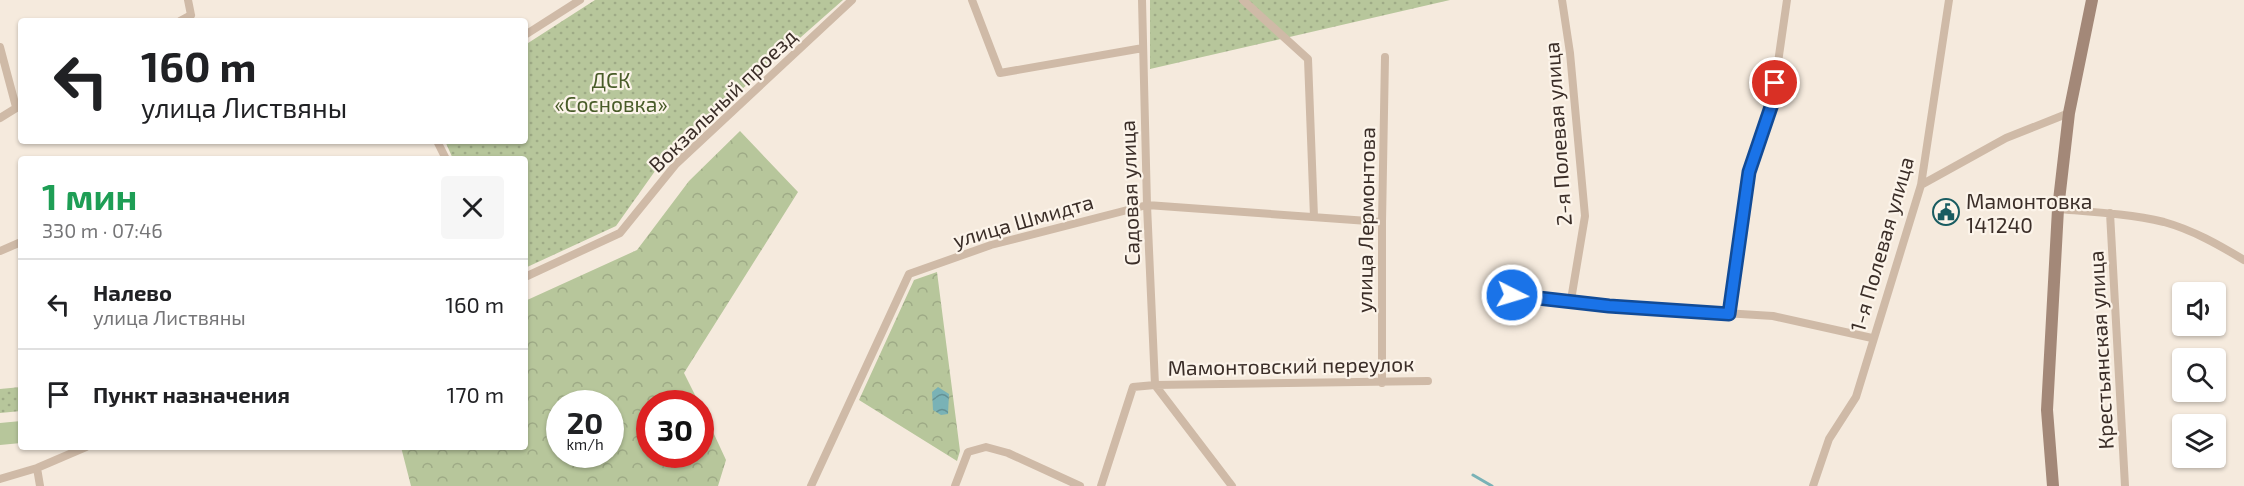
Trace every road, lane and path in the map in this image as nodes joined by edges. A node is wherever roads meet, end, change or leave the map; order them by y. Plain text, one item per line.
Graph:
1 (188, 0) edge
2 (580, 0) edge
3 (852, 0) edge
4 (972, 0) edge
5 (1142, 0) edge
6 (1243, 0) edge
7 (1562, 0) edge
8 (1787, 0) edge
9 (1949, 0) edge
10 (2092, 0) edge
11 (194, 18) edge
12 (528, 33) edge
13 (0, 47) edge
14 (1143, 48) junction
15 (1385, 57) dead end
16 (18, 103) edge
17 (18, 107) edge
18 (2069, 113) junction
19 (0, 118) edge
20 (1921, 185) junction
21 (1147, 206) junction
22 (2058, 209) junction
23 (2110, 213) junction
24 (1314, 218) junction
25 (1382, 222) junction
26 (18, 243) edge
27 (0, 251) edge
28 (2244, 260) edge
29 (528, 276) edge
30 (1512, 295) dead end
31 (1571, 300) junction
32 (1729, 314) junction
33 (1872, 338) junction
34 (1428, 381) dead end
35 (1382, 383) junction
36 (1155, 385) junction
37 (69, 450) edge
38 (37, 468) junction
39 (0, 480) edge
40 (40, 486) edge
41 (811, 486) edge
42 (955, 486) edge
43 (1080, 486) edge
44 (1101, 486) edge
45 (1232, 486) edge
46 (1813, 486) edge
47 (2053, 486) edge
48 (2125, 486) edge

1 - 11 street
2 - 12 street
3 - 29 street, Вокзальный проезд
4 - 14 street
5 - 14 street, Садовая улица
6 - 24 street
7 - 31 street, 2-я Полевая улица
8 - 32 street
9 - 20 street, 1-я Полевая улица
10 - 18 street
13 - 16 street
14 - 21 street, Садовая улица
15 - 25 street, улица Лермонтова
17 - 19 street
18 - 20 street
18 - 22 street
20 - 33 street, 1-я Полевая улица
21 - 24 street, улица Шмидта
21 - 36 street, Садовая улица
21 - 41 street, улица Шмидта
22 - 23 street
22 - 47 street
23 - 28 street
23 - 48 street, Крестьянская улица
24 - 25 street, улица Шмидта
25 - 35 street, улица Лермонтова
26 - 27 street
30 - 31 street
31 - 32 street
32 - 33 street
33 - 46 street, 1-я Полевая улица
34 - 35 street, Мамонтовский переулок
35 - 36 street, Мамонтовский переулок
36 - 44 street
36 - 45 street
37 - 38 street
38 - 39 street
38 - 40 street
42 - 43 street

